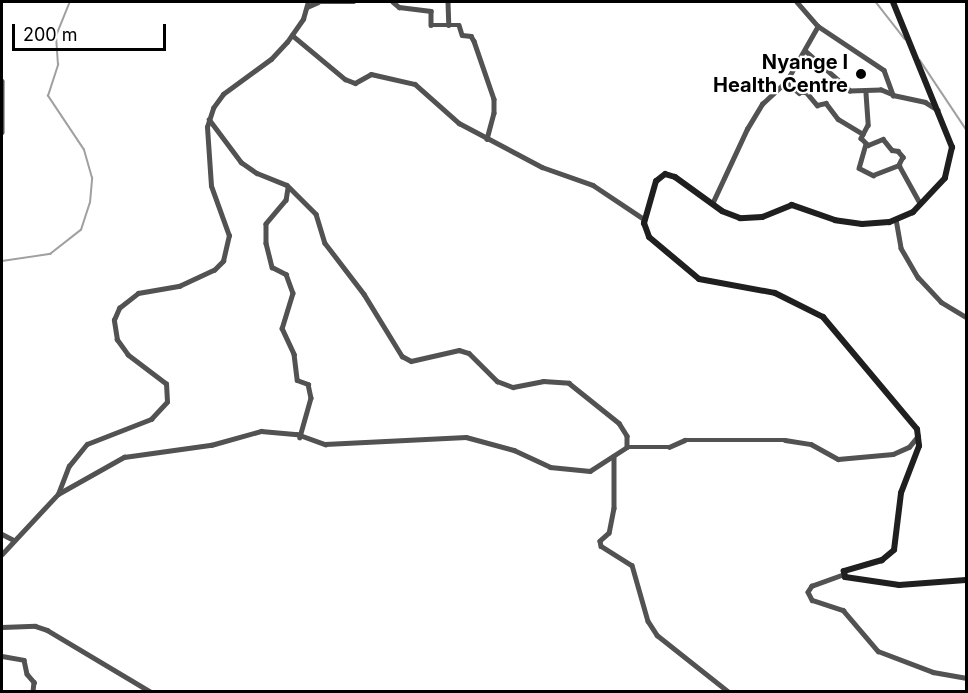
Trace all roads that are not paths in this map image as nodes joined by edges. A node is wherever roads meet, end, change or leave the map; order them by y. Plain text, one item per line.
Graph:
1 (354, 2) edge
2 (393, 2) edge
3 (448, 2) edge
4 (797, 2) edge
5 (893, 2) edge
6 (308, 4) edge
7 (449, 25) junction
8 (818, 26) junction
9 (292, 35) junction
10 (805, 51) junction
11 (2, 81) edge
12 (786, 82) junction
13 (866, 93) junction
14 (893, 95) junction
15 (938, 111) junction
16 (209, 119) junction
17 (2, 132) edge
18 (863, 134) junction
19 (487, 139) junction
20 (866, 144) junction
21 (899, 165) junction
22 (287, 185) junction
23 (920, 203) junction
24 (712, 204) junction
25 (644, 219) junction
26 (896, 219) junction
27 (966, 317) edge
28 (919, 434) junction
29 (300, 437) junction
30 (627, 447) junction
31 (614, 455) junction
32 (58, 494) junction
33 (2, 534) edge
34 (12, 539) junction
35 (2, 554) edge
36 (843, 575) junction
37 (966, 580) edge
38 (2, 627) edge
39 (2, 656) edge
40 (966, 678) edge
41 (33, 692) edge
42 (151, 692) edge
43 (729, 692) edge

1 - 6 street
2 - 7 street
3 - 7 street
4 - 8 street
5 - 15 main road
6 - 9 street
7 - 19 street
8 - 10 street
8 - 14 street
9 - 16 street
9 - 19 street
10 - 12 street
10 - 13 street
11 - 17 street
12 - 18 street
12 - 24 street
13 - 14 street
13 - 18 street
14 - 15 street
15 - 23 main road
16 - 22 street
16 - 32 street
18 - 20 street
19 - 25 street
20 - 21 street
20 - 21 street
21 - 23 street
22 - 29 street
22 - 30 street
23 - 26 main road
24 - 25 main road
24 - 26 main road
25 - 28 main road
26 - 27 street
28 - 30 street
28 - 36 main road
29 - 31 street
29 - 32 street
30 - 31 street
31 - 43 street
32 - 34 street
33 - 34 street
34 - 35 street
36 - 37 main road
36 - 40 street
38 - 42 street
39 - 41 street

